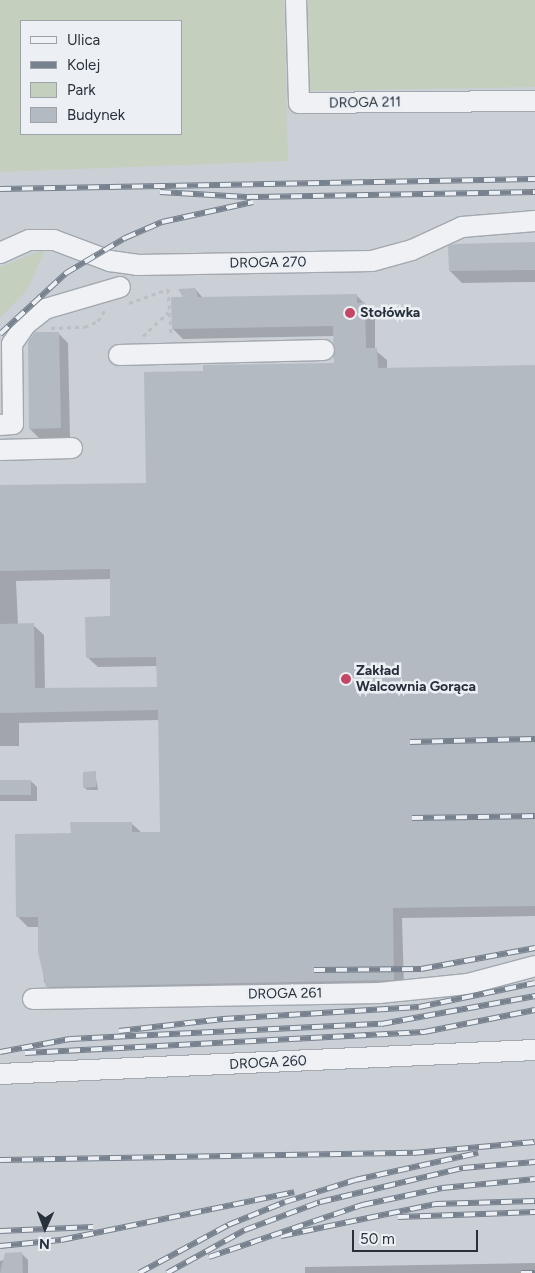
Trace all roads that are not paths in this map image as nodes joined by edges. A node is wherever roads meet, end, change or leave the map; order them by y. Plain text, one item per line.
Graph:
1 (296, 0) edge
2 (535, 101) edge
3 (535, 221) edge
4 (0, 253) edge
5 (120, 295) road end
6 (324, 350) dead end
7 (120, 355) road end
8 (0, 425) edge
9 (72, 448) dead end
10 (0, 450) edge
11 (535, 966) edge
12 (33, 999) dead end
13 (535, 1050) edge
14 (0, 1074) edge

1 - 2 lane, DROGA 211
3 - 4 lane, DROGA 270
5 - 8 lane
6 - 7 lane
9 - 10 lane
11 - 12 lane, DROGA 261
13 - 14 lane, DROGA 260

